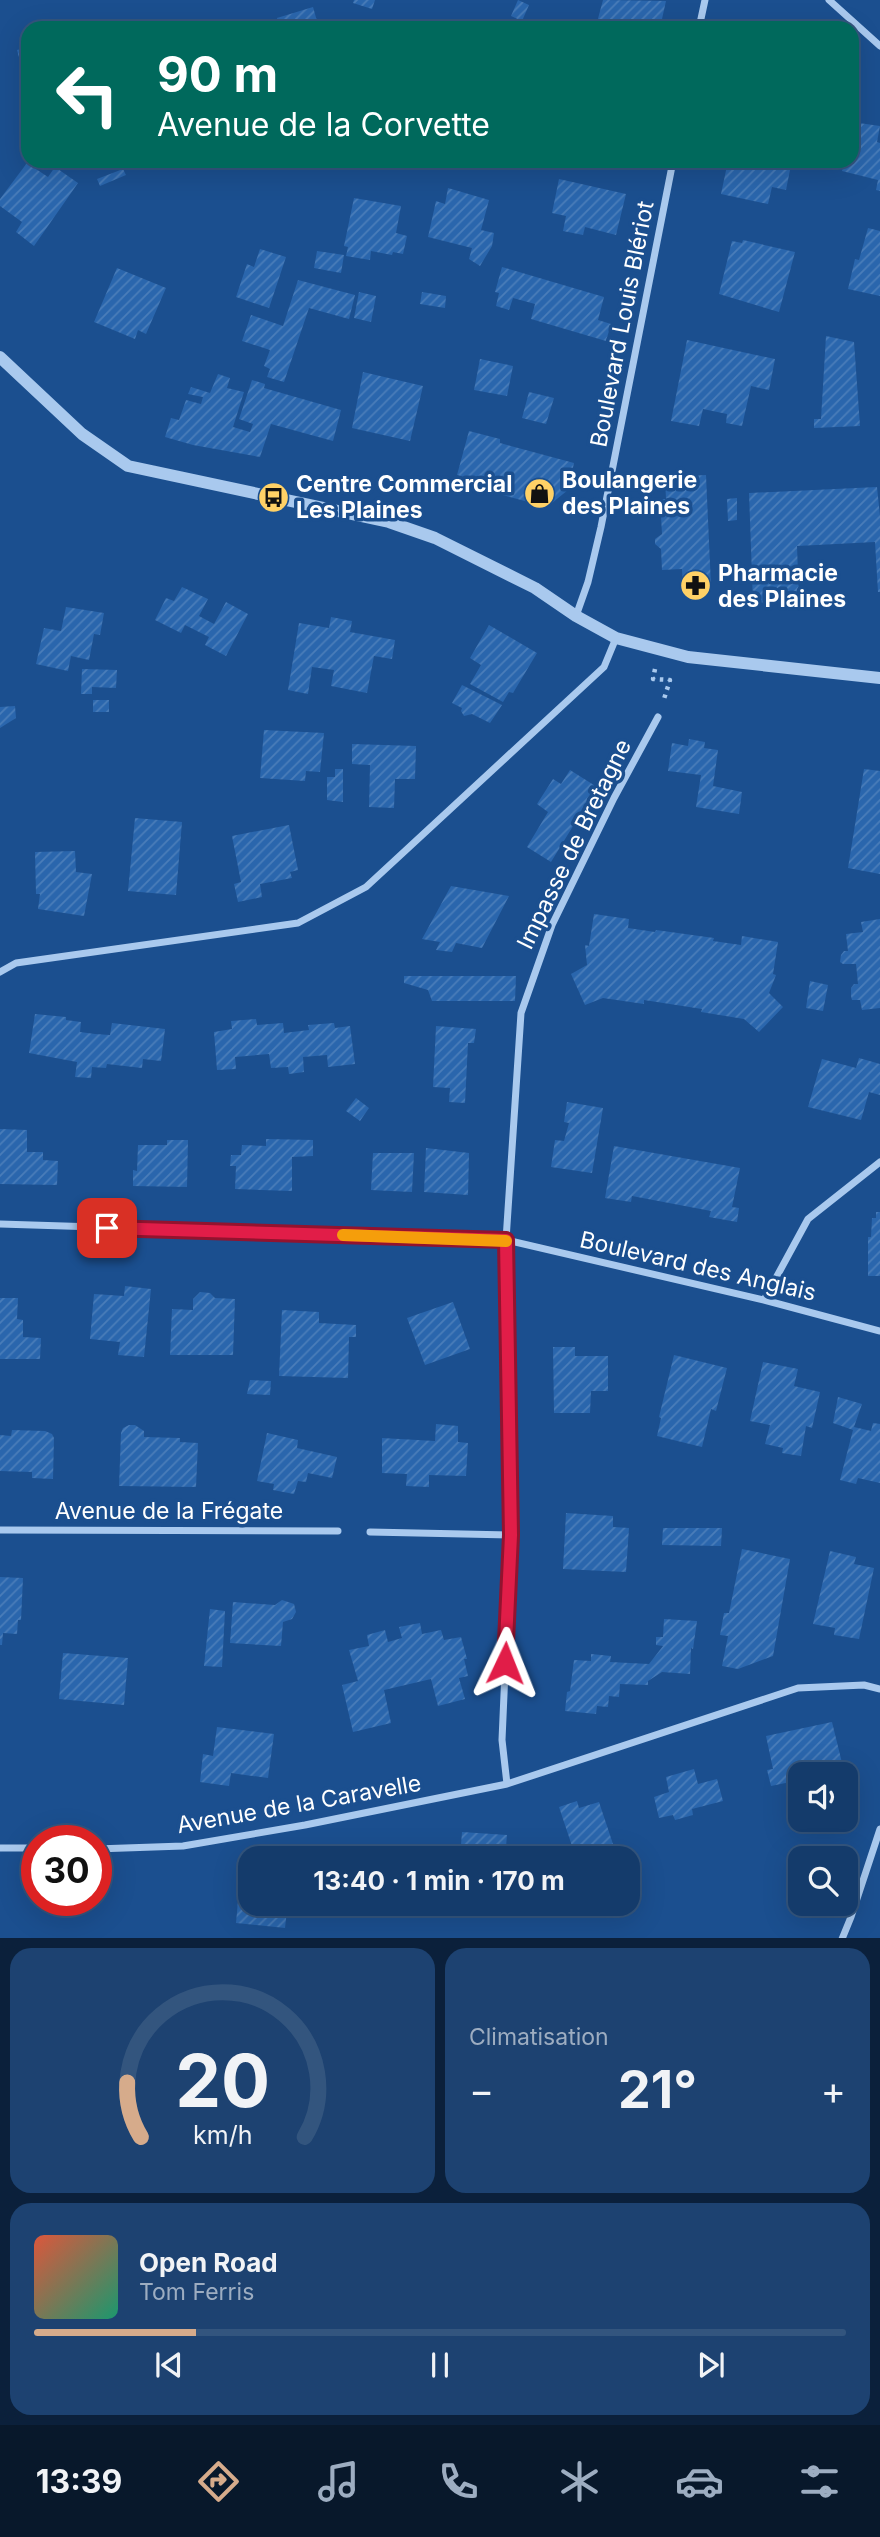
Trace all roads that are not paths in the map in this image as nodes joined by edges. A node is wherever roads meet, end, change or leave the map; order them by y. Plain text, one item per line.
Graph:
1 (705, 0) edge
2 (829, 0) edge
3 (700, 21) edge
4 (852, 21) edge
5 (859, 27) edge
6 (880, 46) edge
7 (672, 168) edge
8 (0, 357) edge
9 (576, 616) junction
10 (616, 638) junction
11 (880, 678) edge
12 (658, 717) road end
13 (0, 972) edge
14 (880, 1162) edge
15 (0, 1224) edge
16 (506, 1240) junction
17 (764, 1300) junction
18 (880, 1331) edge
19 (0, 1530) edge
20 (338, 1531) dead end
21 (370, 1532) dead end
22 (511, 1535) junction
23 (880, 1689) edge
24 (507, 1784) junction
25 (880, 1829) edge
26 (0, 1848) edge
27 (21, 1848) edge
28 (112, 1848) edge
29 (842, 1938) edge

1 - 3 street
2 - 4 street
5 - 6 street
7 - 9 street, Boulevard Louis Blériot
8 - 9 street
9 - 10 street
10 - 11 street
10 - 13 street
12 - 16 street, Impasse de Bretagne
14 - 17 street
15 - 16 street, Boulevard des Anglais
16 - 17 street, Boulevard des Anglais
16 - 22 street, Impasse de Bretagne
17 - 18 street, Boulevard des Anglais
19 - 20 street, Avenue de la Frégate
21 - 22 street
22 - 24 street, Impasse de Bretagne
23 - 24 street, Avenue de la Caravelle
24 - 28 street, Avenue de la Caravelle
25 - 29 street
26 - 27 street

